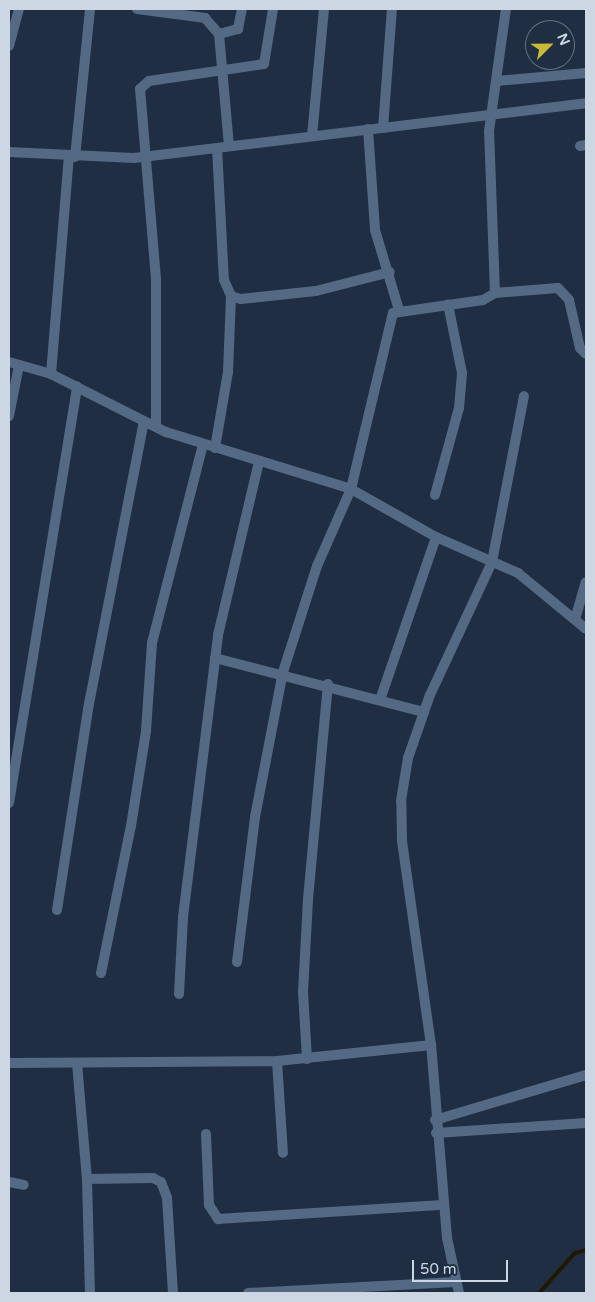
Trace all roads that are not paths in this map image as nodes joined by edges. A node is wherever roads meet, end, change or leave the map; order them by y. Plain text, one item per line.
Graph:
1 (19, 9) edge
2 (90, 9) edge
3 (128, 9) edge
4 (137, 9) edge
5 (242, 9) edge
6 (273, 9) edge
7 (324, 9) edge
8 (392, 9) edge
9 (506, 9) edge
10 (219, 34) junction
11 (9, 46) edge
12 (222, 70) junction
13 (586, 74) edge
14 (496, 81) junction
15 (586, 103) edge
16 (491, 115) junction
17 (383, 128) junction
18 (368, 130) junction
19 (312, 136) junction
20 (229, 146) junction
21 (217, 148) junction
22 (9, 152) edge
23 (72, 156) junction
24 (143, 157) junction
25 (390, 272) junction
26 (495, 293) junction
27 (231, 296) junction
28 (448, 304) junction
29 (399, 310) junction
30 (586, 354) edge
31 (14, 364) edge
32 (51, 374) junction
33 (77, 387) junction
34 (524, 396) dead end
35 (9, 416) edge
36 (144, 421) junction
37 (156, 427) junction
38 (203, 444) junction
39 (215, 448) junction
40 (259, 462) junction
41 (351, 489) junction
42 (435, 495) dead end
43 (436, 537) junction
44 (492, 562) junction
45 (586, 582) edge
46 (576, 616) junction
47 (586, 629) edge
48 (215, 658) junction
49 (283, 672) junction
50 (328, 684) junction
51 (381, 698) junction
52 (424, 712) junction
53 (9, 803) edge
54 (57, 910) dead end
55 (237, 962) dead end
56 (101, 973) dead end
57 (179, 994) dead end
58 (431, 1044) junction
59 (307, 1059) junction
60 (278, 1062) junction
61 (9, 1063) edge
62 (76, 1063) junction
63 (586, 1075) edge
64 (435, 1120) junction
65 (586, 1123) edge
66 (436, 1133) junction
67 (206, 1134) dead end
68 (283, 1153) dead end
69 (87, 1179) junction
70 (9, 1182) edge
71 (24, 1185) dead end
72 (443, 1205) junction
73 (456, 1282) junction
74 (90, 1293) edge
75 (173, 1293) edge
76 (248, 1293) edge
77 (459, 1293) edge

1 - 11 street
2 - 23 street
3 - 4 street
4 - 10 street
5 - 10 street
6 - 12 street
7 - 19 street
8 - 17 street
9 - 14 street
10 - 12 street
12 - 20 street
12 - 24 street
13 - 14 street
14 - 16 street
15 - 16 street
16 - 17 street
16 - 26 street
17 - 18 street
18 - 19 street
18 - 25 street
19 - 20 street
20 - 21 street
21 - 24 street
21 - 27 street
22 - 23 street
23 - 24 street
23 - 32 street
24 - 37 street
25 - 27 street
25 - 29 street
26 - 28 street
26 - 30 street
27 - 39 street
28 - 29 street
28 - 42 street
29 - 41 street
31 - 32 street
31 - 35 street
32 - 33 street
33 - 36 street
33 - 53 street
34 - 44 street
36 - 37 street
36 - 54 street
37 - 38 street
38 - 39 street
38 - 56 street
39 - 40 street
40 - 41 street
40 - 48 street
41 - 43 street
41 - 49 street
43 - 44 street
43 - 51 street
44 - 46 street
44 - 52 street
45 - 46 street
46 - 47 street
48 - 49 street
48 - 57 street
49 - 50 street
49 - 55 street
50 - 51 street
50 - 59 street
51 - 52 street
52 - 58 street
58 - 59 street
58 - 64 street
59 - 60 street
60 - 62 street
60 - 68 street
61 - 62 street
62 - 69 street
63 - 64 street
64 - 66 street
65 - 66 street
66 - 72 street
67 - 72 street
69 - 74 street
69 - 75 street
70 - 71 street
72 - 73 street
73 - 76 street
73 - 77 street

